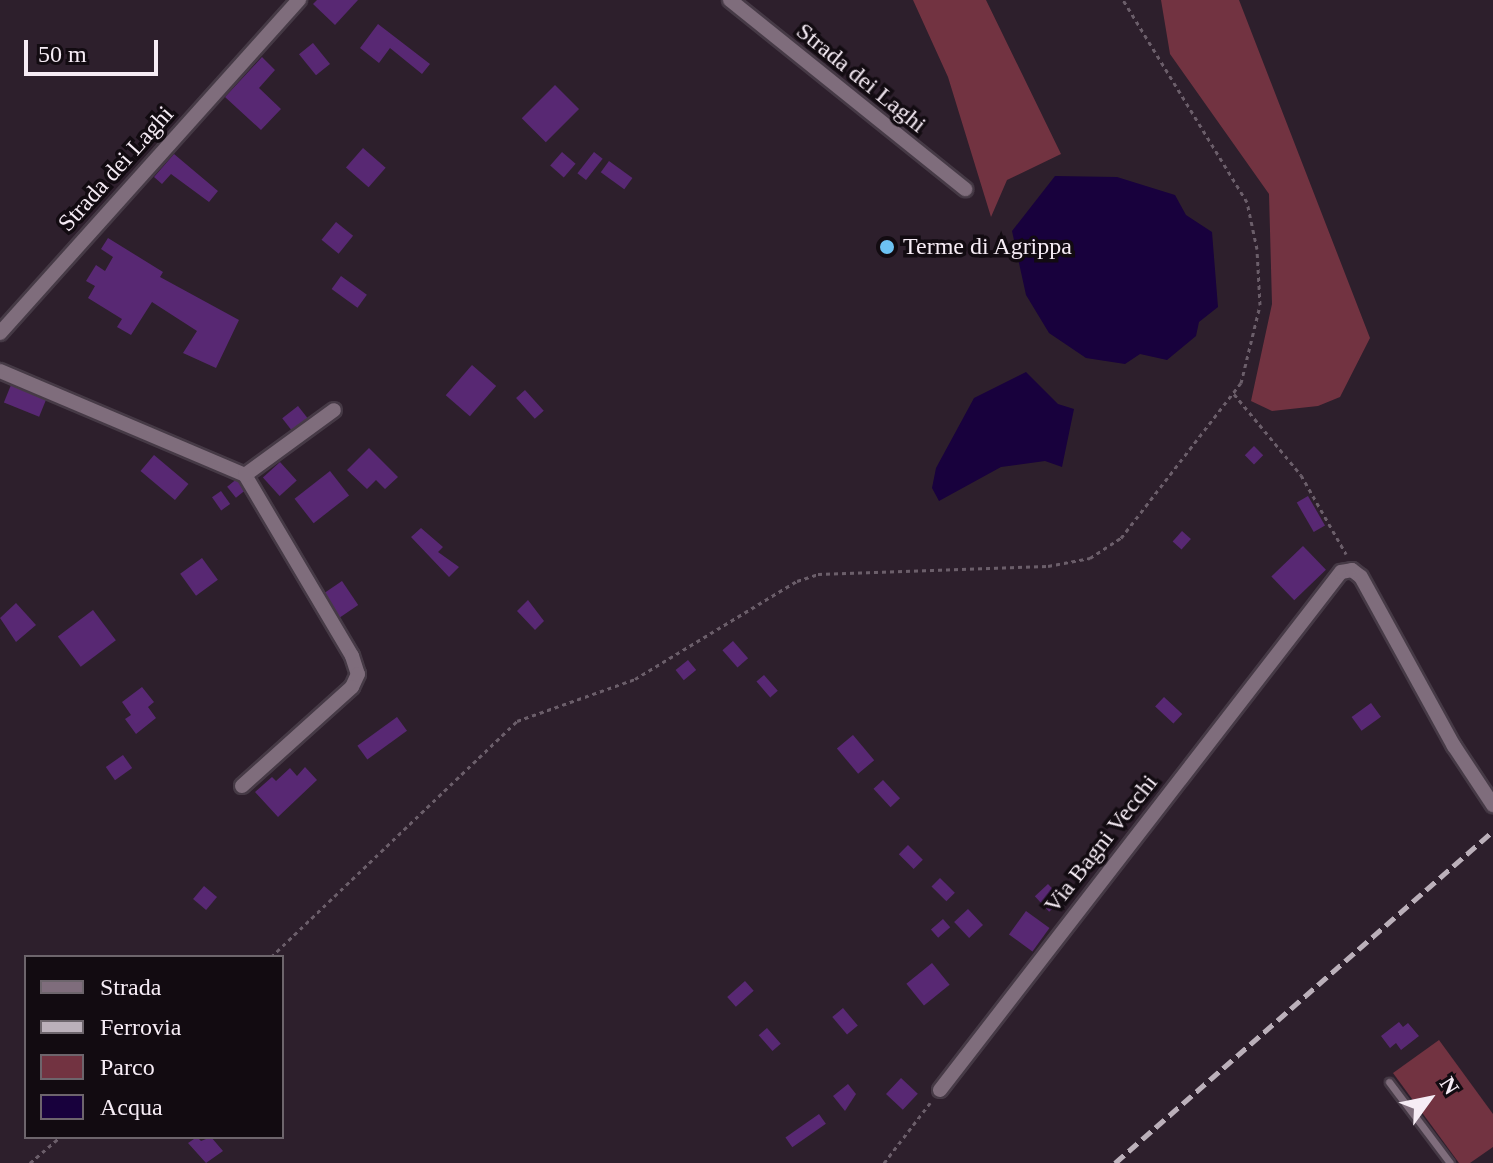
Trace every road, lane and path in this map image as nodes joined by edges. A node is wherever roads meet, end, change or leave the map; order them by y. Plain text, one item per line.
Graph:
1 (299, 0) edge
2 (730, 0) edge
3 (1123, 0) edge
4 (965, 189) dead end
5 (0, 333) edge
6 (0, 371) edge
7 (1234, 394) junction
8 (334, 410) dead end
9 (245, 475) junction
10 (1361, 577) junction
11 (242, 786) dead end
12 (1493, 805) edge
13 (273, 955) edge
14 (1389, 1082) dead end
15 (940, 1090) joint
16 (58, 1139) edge
17 (30, 1163) edge
18 (884, 1163) edge
19 (1450, 1163) edge

1 - 5 street, Strada dei Laghi
2 - 4 street, Strada dei Laghi
3 - 7 path
6 - 9 street
7 - 10 path
7 - 13 path
8 - 9 street
9 - 11 street
10 - 12 street
10 - 15 street, Via Bagni Vecchi
14 - 19 lane
15 - 18 path
16 - 17 path

